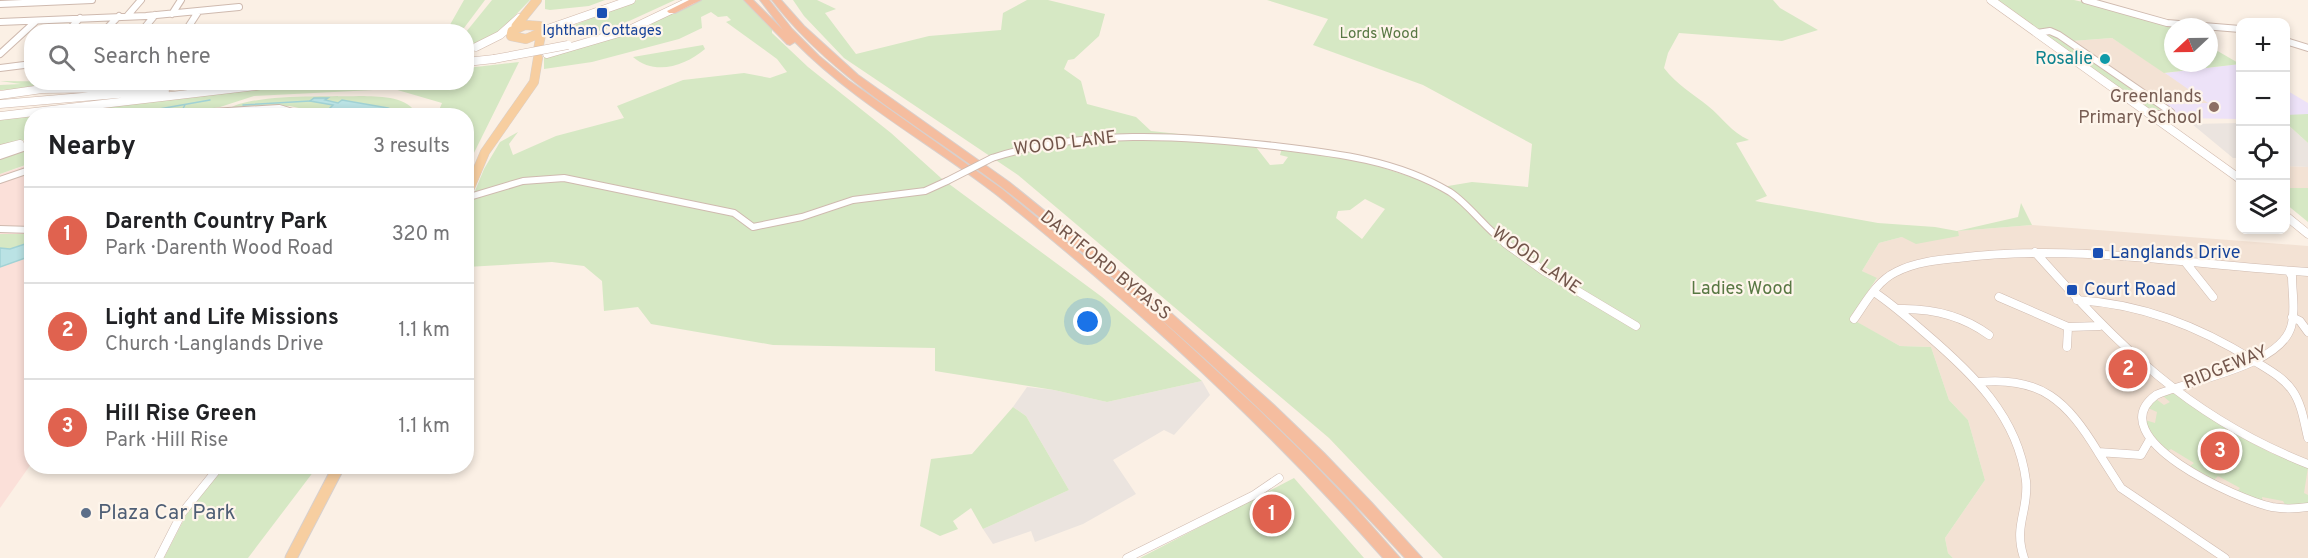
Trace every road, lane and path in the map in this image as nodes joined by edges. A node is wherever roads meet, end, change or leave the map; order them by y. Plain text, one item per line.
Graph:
1 (92, 0) edge
2 (141, 0) edge
3 (181, 0) edge
4 (537, 0) edge
5 (623, 0) edge
6 (631, 0) edge
7 (682, 0) edge
8 (692, 0) edge
9 (697, 0) edge
10 (748, 0) edge
11 (764, 0) edge
12 (776, 0) edge
13 (785, 0) edge
14 (1990, 0) edge
15 (2085, 0) edge
16 (0, 4) edge
17 (239, 7) dead end
18 (672, 11) junction
19 (198, 12) junction
20 (172, 14) junction
21 (128, 15) junction
22 (155, 15) junction
23 (119, 16) junction
24 (80, 18) junction
25 (36, 21) junction
26 (0, 22) edge
27 (33, 24) edge
28 (74, 24) edge
29 (111, 24) edge
30 (148, 24) edge
31 (190, 24) edge
32 (539, 28) junction
33 (2236, 29) edge
34 (512, 31) junction
35 (24, 32) edge
36 (2037, 33) junction
37 (521, 40) junction
38 (2290, 42) edge
39 (477, 47) junction
40 (569, 47) junction
41 (474, 48) edge
42 (2308, 48) edge
43 (0, 54) edge
44 (538, 58) dead end
45 (474, 63) edge
46 (24, 65) edge
47 (0, 68) edge
48 (853, 78) junction
49 (35, 90) edge
50 (182, 90) edge
51 (217, 90) edge
52 (0, 95) edge
53 (867, 102) junction
54 (34, 108) edge
55 (41, 108) edge
56 (24, 109) edge
57 (24, 110) edge
58 (1, 112) edge
59 (2154, 115) junction
60 (20, 144) joint
61 (24, 144) edge
62 (24, 145) edge
63 (0, 152) edge
64 (24, 170) edge
65 (2236, 175) edge
66 (0, 178) edge
67 (474, 178) edge
68 (474, 195) edge
69 (2290, 219) edge
70 (0, 229) edge
71 (24, 230) edge
72 (2308, 234) edge
73 (2035, 252) junction
74 (2186, 263) junction
75 (2289, 272) junction
76 (2308, 272) edge
77 (1874, 292) junction
78 (1998, 297) dead end
79 (2213, 297) dead end
80 (2077, 300) junction
81 (1898, 309) junction
82 (2292, 317) junction
83 (1854, 319) dead end
84 (1636, 326) dead end
85 (2100, 326) junction
86 (2068, 327) junction
87 (2308, 332) edge
88 (1989, 335) dead end
89 (2067, 347) dead end
90 (2252, 359) junction
91 (1979, 382) junction
92 (2175, 389) junction
93 (2308, 438) edge
94 (2149, 441) junction
95 (2098, 452) junction
96 (2308, 464) edge
97 (214, 474) edge
98 (335, 474) edge
99 (1280, 478) dead end
100 (2308, 507) edge
101 (159, 558) edge
102 (291, 558) edge
103 (1127, 558) edge
104 (1392, 558) edge
105 (1414, 558) edge
106 (2024, 558) edge
107 (2225, 558) edge

1 - 16 street
2 - 21 street
3 - 20 street
4 - 32 main road
4 - 34 main road
4 - 39 main road
5 - 32 main road
6 - 32 main road
7 - 40 main road
8 - 18 main road
9 - 18 highway
10 - 53 highway
11 - 53 highway, DARTFORD BYPASS
12 - 48 highway, DARTFORD BYPASS
13 - 48 highway
14 - 36 main road
15 - 33 street
17 - 19 street
18 - 40 main road
19 - 20 street
19 - 31 street
20 - 22 street
21 - 22 street
21 - 23 street
22 - 30 street
23 - 24 street
23 - 29 street
24 - 25 street
24 - 28 street
25 - 26 street
25 - 27 street
32 - 34 main road
32 - 37 main road
32 - 37 main road
34 - 37 main road
34 - 39 main road
35 - 43 street
36 - 59 main road
36 - 59 street
38 - 42 street
39 - 41 main road
40 - 45 main road, bridge
44 - 67 main road
46 - 47 street
48 - 105 highway, DARTFORD BYPASS
49 - 52 main road
50 - 54 main road
51 - 55 main road
53 - 104 highway, DARTFORD BYPASS
56 - 58 main road
57 - 58 main road
59 - 65 main road
60 - 61 street
60 - 63 main road
62 - 63 street
64 - 66 street
68 - 84 street, WOOD LANE, bridge
69 - 72 main road
70 - 71 street
73 - 74 street
73 - 77 street
73 - 80 street
74 - 75 street
74 - 79 street
75 - 76 street
75 - 82 street, RIDGEWAY
77 - 81 street
77 - 83 street
78 - 86 street
80 - 85 street
80 - 90 street
81 - 88 street
81 - 91 street
82 - 87 street
82 - 90 street, RIDGEWAY
85 - 86 street
85 - 92 street
86 - 89 street
90 - 92 street, RIDGEWAY
90 - 93 street
91 - 95 street
91 - 106 street
92 - 94 street, RIDGEWAY
92 - 96 street
94 - 95 street
94 - 100 street
95 - 107 street
97 - 101 street
98 - 102 main road
99 - 103 street

